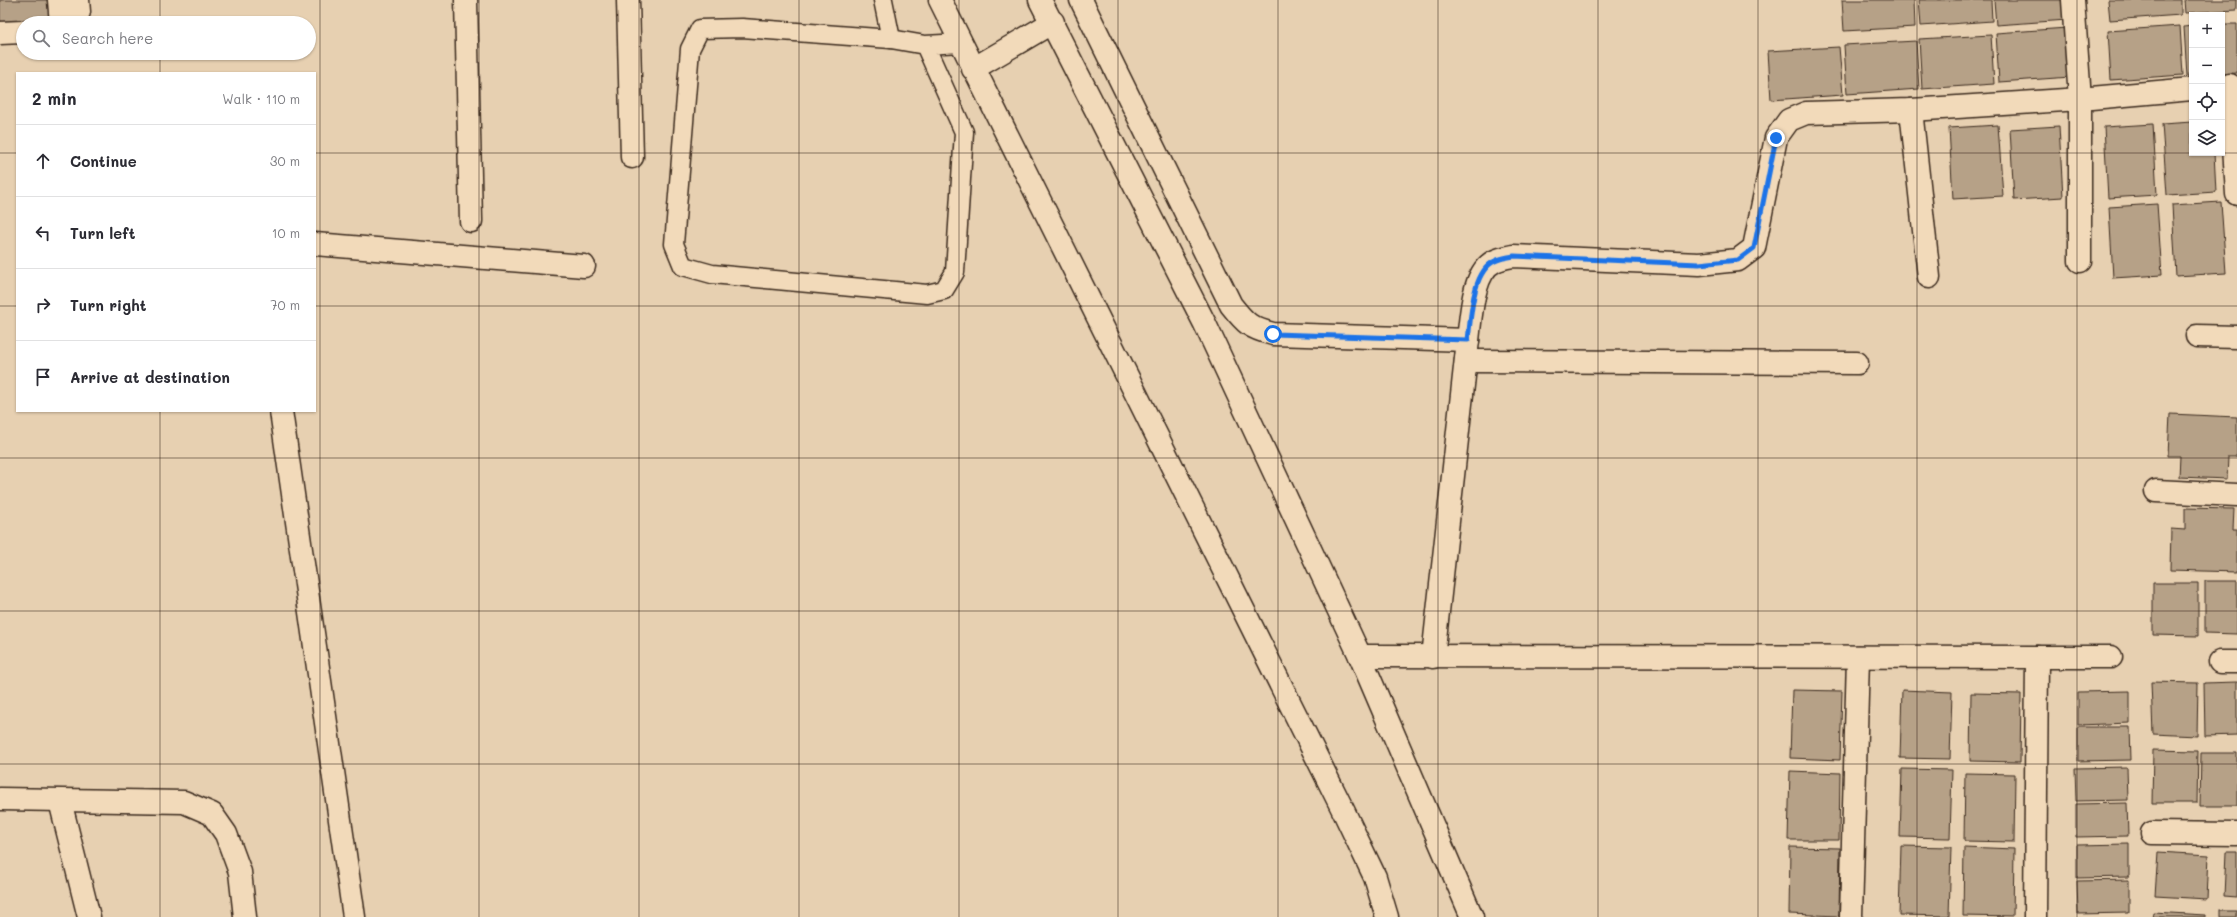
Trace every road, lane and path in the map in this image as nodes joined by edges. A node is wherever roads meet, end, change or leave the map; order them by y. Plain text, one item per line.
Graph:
1 (59, 0) edge
2 (466, 0) edge
3 (628, 0) edge
4 (883, 0) edge
5 (940, 0) edge
6 (1040, 0) edge
7 (1081, 0) edge
8 (2073, 0) edge
9 (73, 12) edge
10 (1053, 22) junction
11 (0, 32) edge
12 (16, 32) edge
13 (891, 39) junction
14 (961, 43) junction
15 (925, 45) junction
16 (981, 64) junction
17 (2230, 85) edge
18 (2189, 89) edge
19 (2080, 100) junction
20 (1911, 110) junction
21 (632, 157) dead end
22 (2237, 194) edge
23 (471, 221) dead end
24 (316, 244) edge
25 (2080, 261) dead end
26 (584, 266) dead end
27 (1929, 277) dead end
28 (2197, 336) dead end
29 (2237, 337) edge
30 (1467, 350) junction
31 (1857, 363) dead end
32 (281, 412) edge
33 (2156, 491) dead end
34 (2237, 495) edge
35 (1360, 656) junction
36 (1433, 656) junction
37 (1858, 656) junction
38 (2037, 657) junction
39 (2111, 657) dead end
40 (0, 800) edge
41 (60, 800) junction
42 (2152, 832) dead end
43 (2237, 834) edge
44 (89, 917) edge
45 (245, 917) edge
46 (354, 917) edge
47 (1388, 917) edge
48 (1472, 917) edge
49 (1851, 917) edge
50 (2036, 917) edge

1 - 9 street
2 - 23 street
3 - 21 street
4 - 13 lane
5 - 14 street
6 - 10 street
7 - 30 street
8 - 19 street
10 - 16 street
10 - 35 street
11 - 12 street
13 - 15 lane
13 - 15 lane
14 - 15 lane
14 - 16 street
16 - 47 street
17 - 22 street
18 - 19 street
19 - 20 street
19 - 25 street
20 - 27 street
20 - 30 street
24 - 26 street
28 - 29 street
30 - 31 street
30 - 36 street
32 - 46 street
33 - 34 street
35 - 36 street
35 - 48 street
36 - 37 street
37 - 38 street
37 - 49 street
38 - 39 street
38 - 50 street
40 - 41 street
41 - 44 street
41 - 45 street
42 - 43 street

